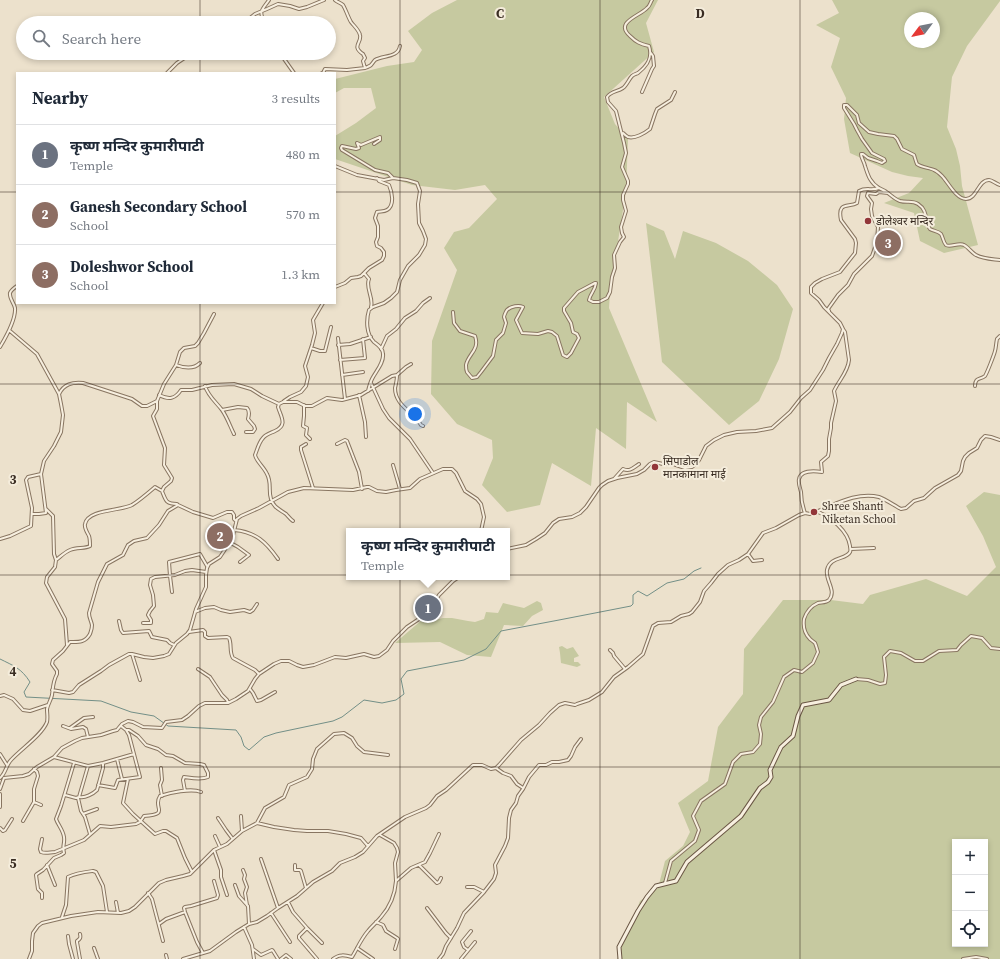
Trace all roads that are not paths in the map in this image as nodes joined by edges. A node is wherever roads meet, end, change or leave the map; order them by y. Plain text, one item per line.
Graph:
1 (269, 0) edge
2 (324, 0) edge
3 (335, 0) edge
4 (652, 0) edge
5 (261, 12) junction
6 (252, 16) edge
7 (261, 16) edge
8 (400, 46) dead end
9 (650, 52) junction
10 (182, 60) edge
11 (285, 60) edge
12 (365, 68) junction
13 (168, 72) edge
14 (293, 72) edge
15 (324, 72) edge
16 (642, 92) dead end
17 (675, 92) dead end
18 (622, 133) junction
19 (374, 144) dead end
20 (336, 166) edge
21 (377, 178) junction
22 (393, 178) junction
23 (1000, 185) edge
24 (879, 188) junction
25 (888, 193) junction
26 (1000, 260) edge
27 (364, 273) junction
28 (16, 287) edge
29 (336, 287) edge
30 (430, 298) dead end
31 (322, 304) edge
32 (370, 308) junction
33 (453, 312) dead end
34 (829, 312) junction
35 (214, 314) dead end
36 (842, 326) junction
37 (331, 327) dead end
38 (10, 331) junction
39 (1000, 336) edge
40 (371, 337) junction
41 (338, 338) dead end
42 (363, 340) junction
43 (338, 345) junction
44 (0, 346) edge
45 (311, 348) junction
46 (381, 349) junction
47 (340, 360) junction
48 (200, 363) dead end
49 (412, 364) dead end
50 (176, 365) junction
51 (363, 372) dead end
52 (342, 375) junction
53 (398, 375) junction
54 (371, 382) junction
55 (205, 386) junction
56 (975, 386) dead end
57 (374, 387) junction
58 (368, 391) junction
59 (59, 394) junction
60 (159, 395) junction
61 (360, 395) junction
62 (345, 399) junction
63 (157, 401) junction
64 (283, 402) junction
65 (279, 404) junction
66 (304, 406) junction
67 (222, 410) junction
68 (423, 426) dead end
69 (246, 432) dead end
70 (234, 434) dead end
71 (366, 437) dead end
72 (310, 439) dead end
73 (1000, 440) edge
74 (306, 444) dead end
75 (337, 444) dead end
76 (639, 464) dead end
77 (393, 465) dead end
78 (433, 473) junction
79 (40, 474) junction
80 (613, 480) junction
81 (313, 488) junction
82 (362, 489) junction
83 (400, 489) junction
84 (162, 491) junction
85 (272, 501) junction
86 (178, 504) junction
87 (46, 509) junction
88 (818, 512) junction
89 (805, 513) junction
90 (32, 514) junction
91 (236, 521) junction
92 (293, 521) dead end
93 (482, 528) edge
94 (234, 530) junction
95 (0, 539) edge
96 (229, 542) junction
97 (510, 548) edge
98 (874, 548) dead end
99 (850, 549) junction
100 (748, 554) junction
101 (278, 559) dead end
102 (56, 560) junction
103 (762, 560) dead end
104 (240, 562) dead end
105 (207, 566) junction
106 (206, 572) junction
107 (170, 576) junction
108 (454, 580) edge
109 (172, 592) dead end
110 (257, 604) dead end
111 (194, 612) junction
112 (119, 621) dead end
113 (144, 623) dead end
114 (189, 632) junction
115 (67, 645) junction
116 (174, 645) junction
117 (610, 650) dead end
118 (1000, 650) edge
119 (132, 654) junction
120 (198, 669) dead end
121 (624, 669) junction
122 (260, 674) junction
123 (856, 679) joint
124 (140, 680) dead end
125 (250, 689) junction
126 (52, 690) junction
127 (275, 692) dead end
128 (0, 696) edge
129 (228, 703) junction
130 (48, 705) junction
131 (92, 717) dead end
132 (64, 726) dead end
133 (121, 726) junction
134 (69, 728) junction
135 (126, 730) junction
136 (88, 737) junction
137 (580, 739) dead end
138 (0, 754) edge
139 (134, 754) junction
140 (388, 755) dead end
141 (54, 757) junction
142 (117, 759) junction
143 (74, 763) junction
144 (103, 763) junction
145 (7, 765) junction
146 (88, 766) junction
147 (161, 768) dead end
148 (496, 768) junction
149 (34, 769) junction
150 (2, 777) edge
151 (128, 779) junction
152 (122, 780) junction
153 (98, 785) junction
154 (0, 789) edge
155 (523, 789) junction
156 (185, 791) junction
157 (201, 792) dead end
158 (0, 794) edge
159 (65, 795) junction
160 (162, 796) junction
161 (79, 798) junction
162 (34, 802) junction
163 (41, 805) dead end
164 (0, 807) edge
165 (97, 809) dead end
166 (83, 814) junction
167 (241, 816) dead end
168 (218, 818) dead end
169 (12, 819) dead end
170 (141, 820) junction
171 (23, 821) dead end
172 (257, 823) junction
173 (0, 828) edge
174 (242, 830) junction
175 (90, 834) junction
176 (439, 834) dead end
177 (379, 835) junction
178 (215, 836) dead end
179 (232, 838) junction
180 (42, 839) dead end
181 (368, 846) junction
182 (220, 847) junction
183 (63, 849) junction
184 (214, 850) junction
185 (261, 859) dead end
186 (47, 865) junction
187 (294, 865) dead end
188 (419, 865) junction
189 (243, 870) dead end
190 (192, 872) junction
191 (441, 878) dead end
192 (214, 881) dead end
193 (396, 881) junction
194 (665, 883) junction
195 (55, 885) dead end
196 (235, 885) dead end
197 (468, 886) dead end
198 (306, 888) junction
199 (484, 892) junction
200 (148, 893) junction
201 (227, 895) dead end
202 (42, 898) dead end
203 (116, 902) dead end
204 (288, 902) junction
205 (248, 906) junction
206 (278, 908) junction
207 (427, 908) dead end
208 (107, 912) junction
209 (185, 912) junction
210 (118, 913) junction
211 (271, 913) junction
212 (62, 917) junction
213 (376, 922) junction
214 (158, 924) junction
215 (249, 924) junction
216 (244, 927) junction
217 (307, 928) junction
218 (471, 931) dead end
219 (80, 934) dead end
220 (68, 936) dead end
221 (451, 938) junction
222 (163, 941) dead end
223 (290, 942) dead end
224 (475, 942) dead end
225 (322, 943) dead end
226 (94, 948) dead end
227 (357, 948) junction
228 (253, 949) junction
229 (395, 949) dead end
230 (468, 950) junction
231 (203, 953) junction
232 (166, 955) dead end
233 (352, 958) edge
234 (29, 959) edge
235 (73, 959) edge
236 (80, 959) edge
237 (98, 959) edge
238 (167, 959) edge
239 (183, 959) edge
240 (254, 959) edge
241 (278, 959) edge
242 (281, 959) edge
243 (290, 959) edge
244 (317, 959) edge
245 (333, 959) edge
246 (373, 959) edge
247 (439, 959) edge
248 (461, 959) edge
249 (620, 959) edge
250 (963, 959) edge
251 (987, 959) edge

1 - 5 street
2 - 5 street
3 - 12 street
4 - 9 street
5 - 6 street
5 - 7 street
8 - 12 street
9 - 16 street
9 - 18 street
10 - 13 street
11 - 14 street
12 - 15 street
17 - 18 street
18 - 33 street
19 - 22 street
20 - 21 street
21 - 22 street
21 - 27 street
22 - 32 street
23 - 24 street
24 - 25 street
24 - 34 street
25 - 26 street
25 - 34 street
27 - 29 street
27 - 32 street
28 - 38 street
30 - 46 street
31 - 45 street
32 - 40 street
34 - 36 street
35 - 50 street
36 - 80 street
36 - 89 street
37 - 45 street
38 - 44 street
38 - 59 street
39 - 56 street
40 - 42 street
40 - 46 street
41 - 43 street
42 - 43 street
42 - 47 street
43 - 47 street
45 - 64 street
46 - 54 street
47 - 52 street
48 - 50 street
49 - 53 street
50 - 60 street
51 - 52 street
52 - 62 street
53 - 57 street
53 - 68 street
54 - 57 street
54 - 58 street
55 - 60 street
55 - 65 street
55 - 67 street
57 - 58 street
57 - 78 street
58 - 61 street
59 - 63 street
59 - 79 street
60 - 63 street
61 - 62 street
61 - 71 street
62 - 66 street
63 - 84 street
64 - 65 street
64 - 66 street
65 - 85 street
66 - 72 street
67 - 69 street
67 - 70 street
73 - 88 street
74 - 81 street
75 - 82 street
76 - 80 street
77 - 83 street
78 - 83 street
78 - 93 street
79 - 87 street
79 - 90 street
80 - 97 street
81 - 82 street
81 - 85 street
82 - 83 street
84 - 86 street
84 - 102 street
85 - 91 street
85 - 92 street
86 - 91 street
86 - 115 street
87 - 90 street
87 - 102 street
88 - 89 street
88 - 99 street
89 - 100 street
90 - 95 street
91 - 94 street
94 - 96 street
94 - 101 street
96 - 104 street
96 - 105 street
98 - 99 street
99 - 194 street
100 - 103 street
100 - 121 street
102 - 115 street
105 - 106 street
105 - 107 street
106 - 107 street
106 - 111 street
107 - 109 street
107 - 113 street
108 - 122 street
110 - 111 street
111 - 114 street
112 - 116 street
114 - 116 street
114 - 122 street
115 - 126 street
116 - 119 street
117 - 121 street
118 - 123 street
119 - 124 street
119 - 126 street
120 - 129 street
121 - 148 street
122 - 125 street
123 - 194 main road
125 - 127 street
125 - 129 street
126 - 130 street
128 - 130 street
129 - 133 street
130 - 145 street
131 - 134 street
132 - 134 street
133 - 135 street
133 - 136 street
134 - 136 street
135 - 139 street
135 - 156 street
136 - 141 street
137 - 155 street
138 - 145 street
139 - 142 street
139 - 151 street
140 - 172 street
141 - 143 street
141 - 149 street
142 - 144 street
142 - 152 street
143 - 146 street
143 - 159 street
144 - 146 street
144 - 153 street
145 - 150 street
146 - 161 street
147 - 160 street
148 - 155 street
148 - 177 street
149 - 150 street
149 - 162 street
150 - 154 street
151 - 152 street
151 - 170 street
152 - 153 street
153 - 161 street
155 - 199 street
156 - 157 street
156 - 160 street
158 - 164 street
159 - 161 street
159 - 183 street
160 - 170 street
161 - 166 street
162 - 163 street
162 - 171 street
165 - 166 street
166 - 175 street
167 - 174 street
168 - 179 street
169 - 173 street
170 - 175 street
170 - 190 street
172 - 174 street
172 - 181 street
174 - 179 street
175 - 183 street
176 - 188 street
177 - 181 street
177 - 193 street
178 - 182 street
179 - 182 street
180 - 183 street
181 - 198 street
182 - 184 street
183 - 186 street
184 - 190 street
184 - 201 street
185 - 206 street
186 - 195 street
186 - 202 street
187 - 198 street
188 - 191 street
188 - 193 street
189 - 205 street
190 - 200 street
192 - 209 street
193 - 213 street
194 - 249 main road
196 - 205 street
197 - 199 street
198 - 204 street
199 - 221 street
200 - 210 street
200 - 214 street
203 - 210 street
204 - 206 street
204 - 217 street
205 - 215 street
206 - 211 street
207 - 221 street
208 - 210 street
208 - 212 street
208 - 212 street
209 - 214 street
209 - 231 street
211 - 215 street
211 - 223 street
212 - 234 street
213 - 227 street
213 - 229 street
214 - 222 street
215 - 216 street
216 - 228 street
216 - 231 street
217 - 225 street
217 - 244 street
218 - 230 street
219 - 236 street
220 - 235 street
221 - 247 street
224 - 230 street
226 - 237 street
227 - 233 street
227 - 246 street
228 - 240 street
228 - 241 street
230 - 248 street
231 - 239 street
232 - 238 street
233 - 245 street
242 - 243 street
250 - 251 street

